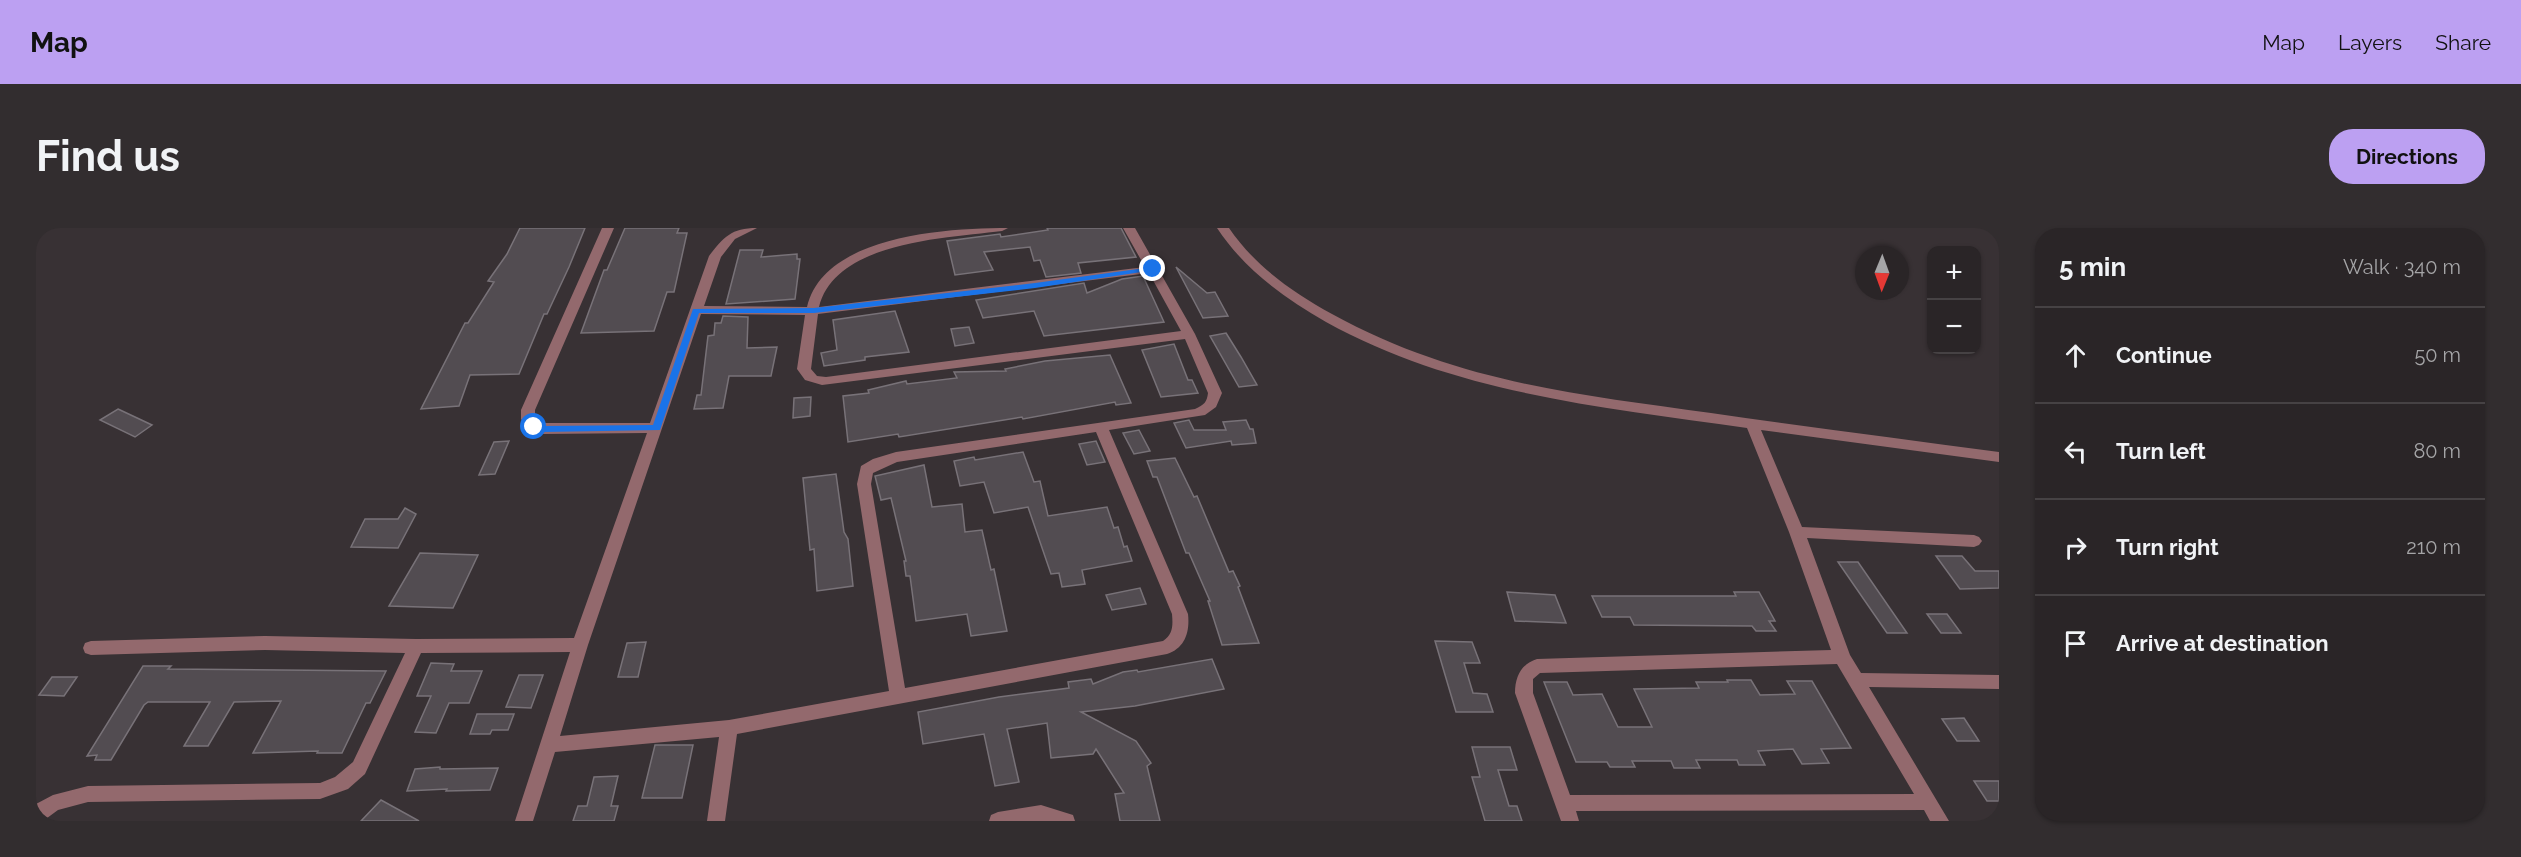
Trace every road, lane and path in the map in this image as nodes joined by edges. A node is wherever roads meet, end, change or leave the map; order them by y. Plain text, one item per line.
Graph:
1 (608, 228) edge
2 (751, 228) edge
3 (1002, 228) edge
4 (1129, 228) edge
5 (1223, 228) edge
6 (728, 232) edge
7 (1153, 269) junction
8 (696, 310) junction
9 (814, 311) junction
10 (1189, 334) junction
11 (1752, 424) junction
12 (1101, 427) junction
13 (657, 428) junction
14 (1999, 457) edge
15 (1797, 532) junction
16 (1974, 541) dead end
17 (580, 645) junction
18 (416, 646) junction
19 (92, 648) dead end
20 (1842, 657) junction
21 (1855, 680) junction
22 (1999, 682) edge
23 (898, 697) junction
24 (729, 728) junction
25 (546, 745) junction
26 (1929, 802) junction
27 (1564, 803) junction
28 (36, 815) edge
29 (524, 821) edge
30 (716, 821) edge
31 (998, 821) edge
32 (1066, 821) edge
33 (1570, 821) edge
34 (1940, 821) edge

1 - 13 street
2 - 6 street
3 - 9 street
4 - 7 street
5 - 11 street
6 - 8 street
7 - 9 street
7 - 10 street
8 - 9 street
8 - 13 street
9 - 10 street
10 - 12 street
11 - 14 street
11 - 15 street
12 - 23 street
12 - 23 street
13 - 17 street
15 - 16 street
15 - 20 street
17 - 18 street
17 - 25 street
18 - 19 street
18 - 28 street
20 - 21 street
20 - 27 street
21 - 22 street
21 - 26 street
23 - 24 street
24 - 25 street
24 - 30 street
25 - 29 street
26 - 27 street
26 - 34 street
27 - 33 street
31 - 32 street

